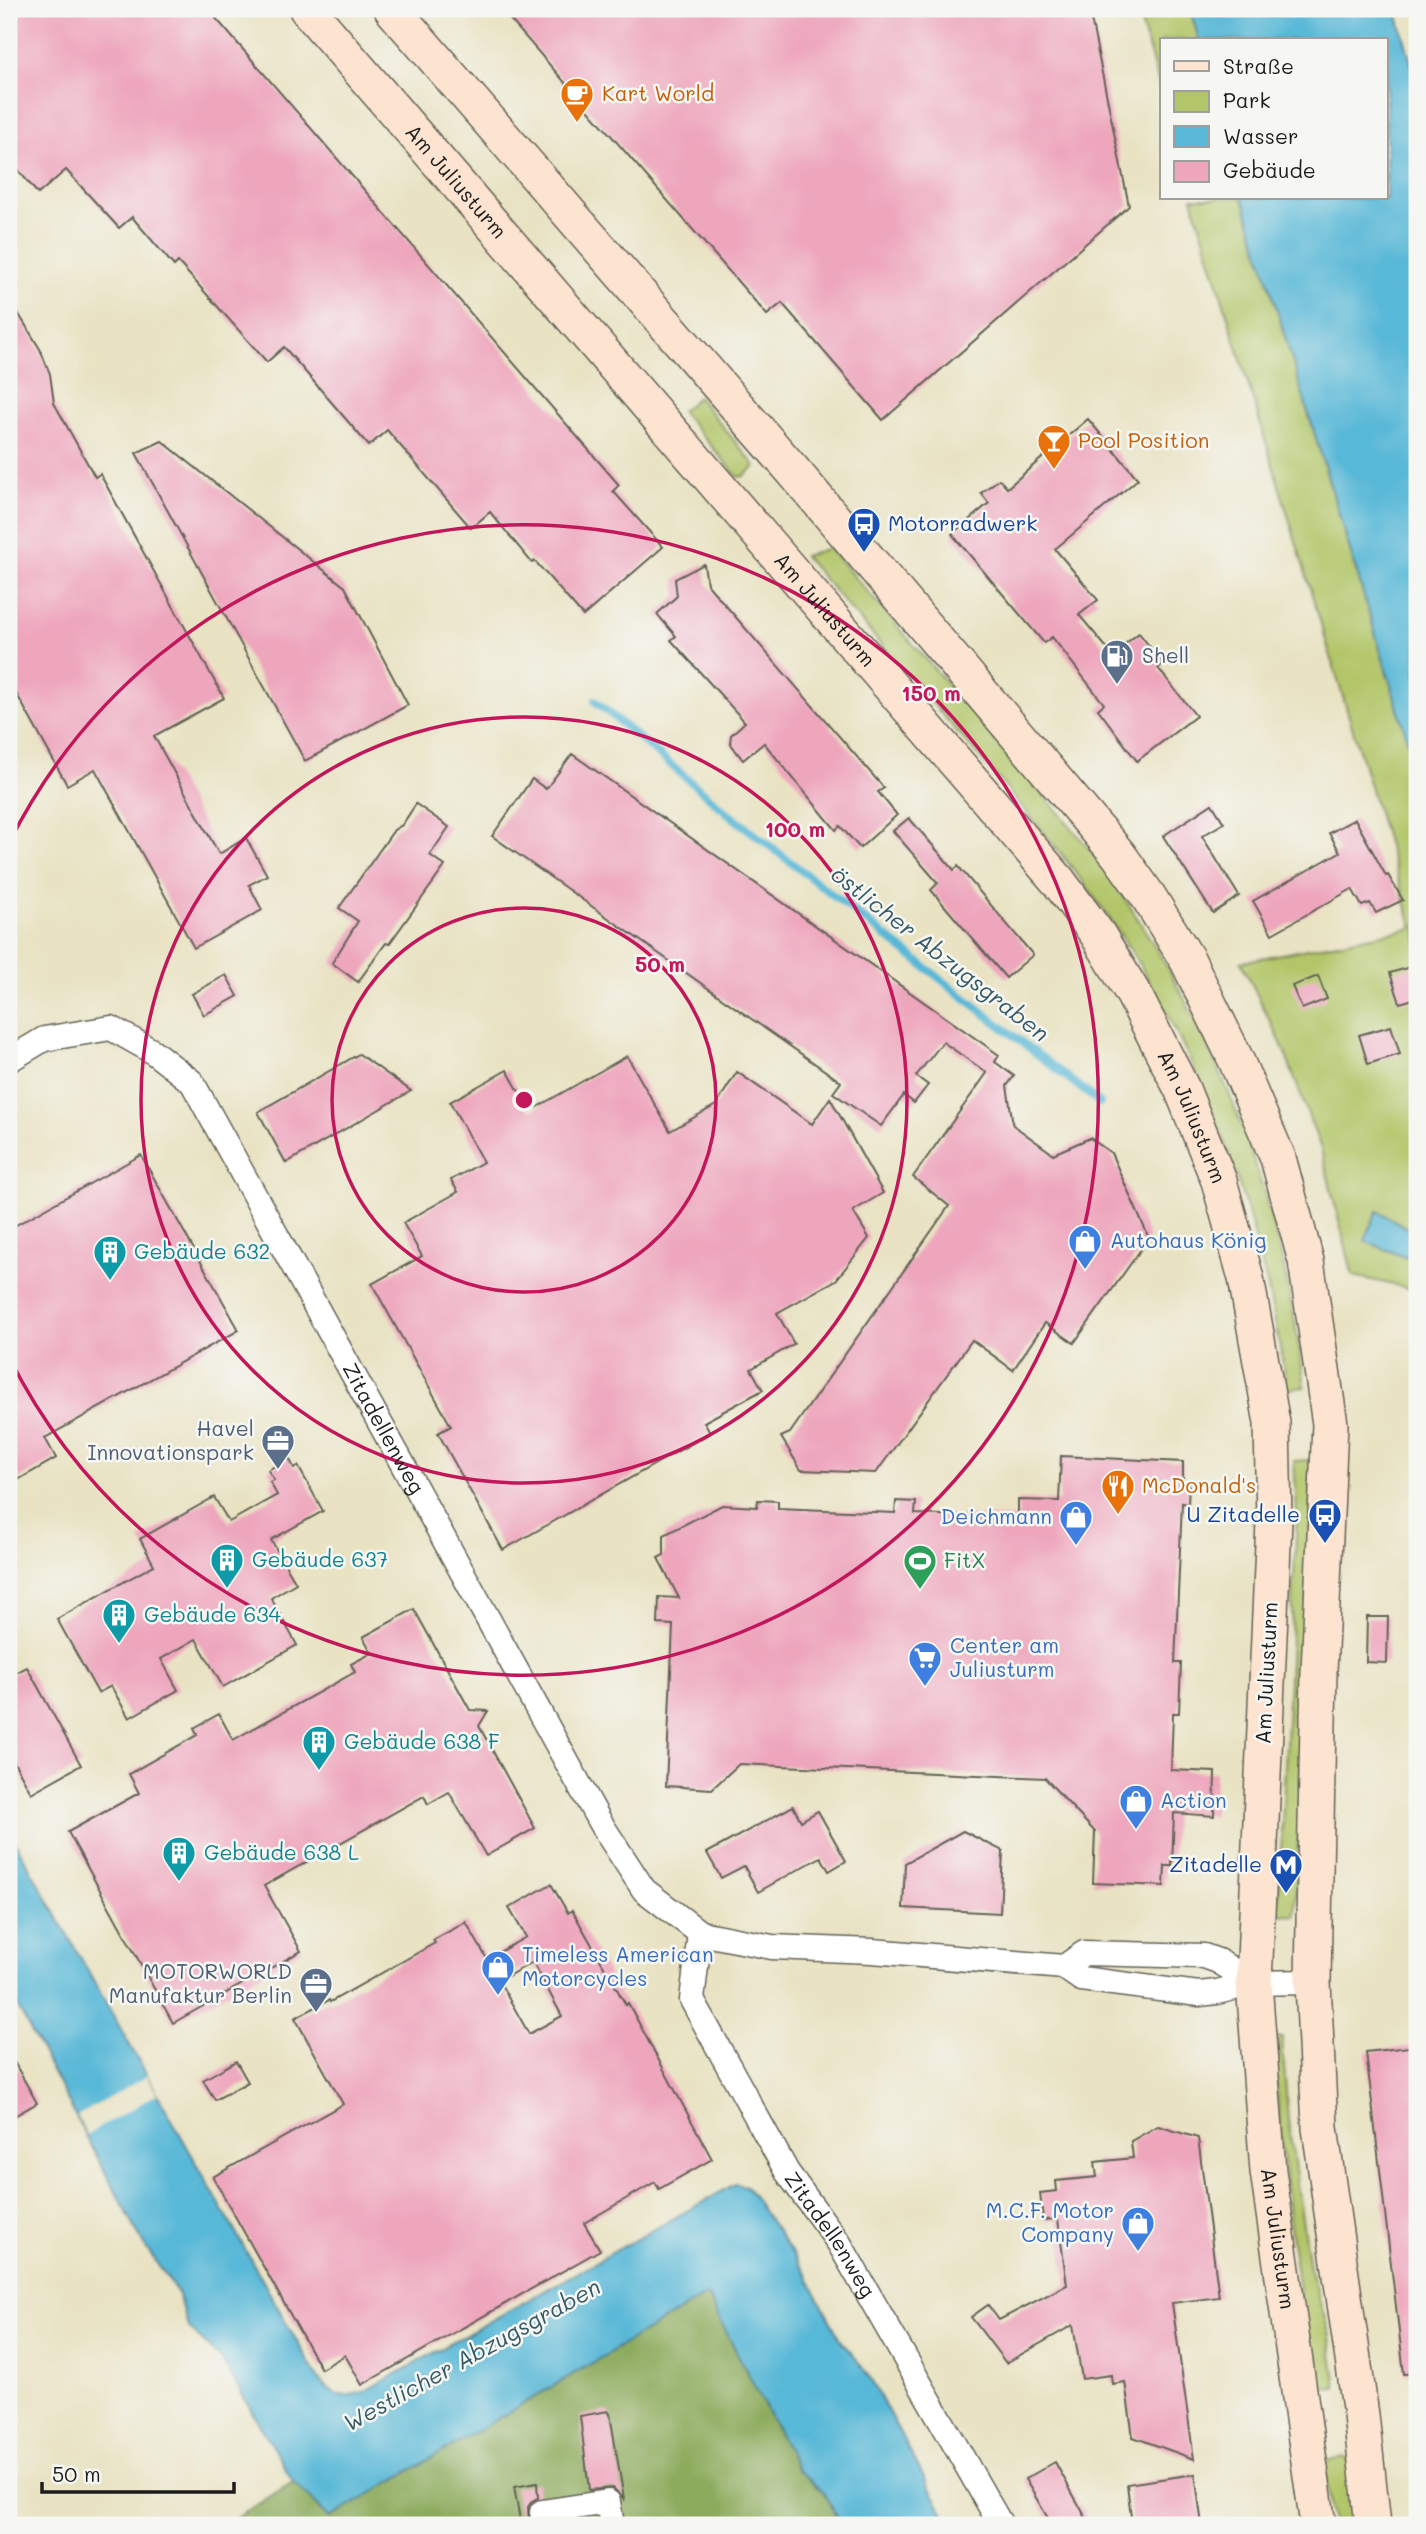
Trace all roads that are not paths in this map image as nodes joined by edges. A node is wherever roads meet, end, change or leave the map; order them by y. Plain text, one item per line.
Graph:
1 (307, 9) edge
2 (392, 9) edge
3 (9, 1060) edge
4 (700, 1933) junction
5 (1064, 1967) junction
6 (1313, 1982) junction
7 (1254, 1983) junction
8 (544, 2525) edge
9 (611, 2525) edge
10 (1001, 2525) edge
11 (1318, 2525) edge
12 (1373, 2525) edge

1 - 7 main road, Am Juliusturm
2 - 6 main road
3 - 4 street, Zitadellenweg
4 - 5 street, Zitadellenweg
4 - 10 street, Zitadellenweg
5 - 7 street, Zitadellenweg
5 - 7 street, Zitadellenweg
6 - 7 street, Zitadellenweg
6 - 12 main road
7 - 11 main road, Am Juliusturm
8 - 9 street

